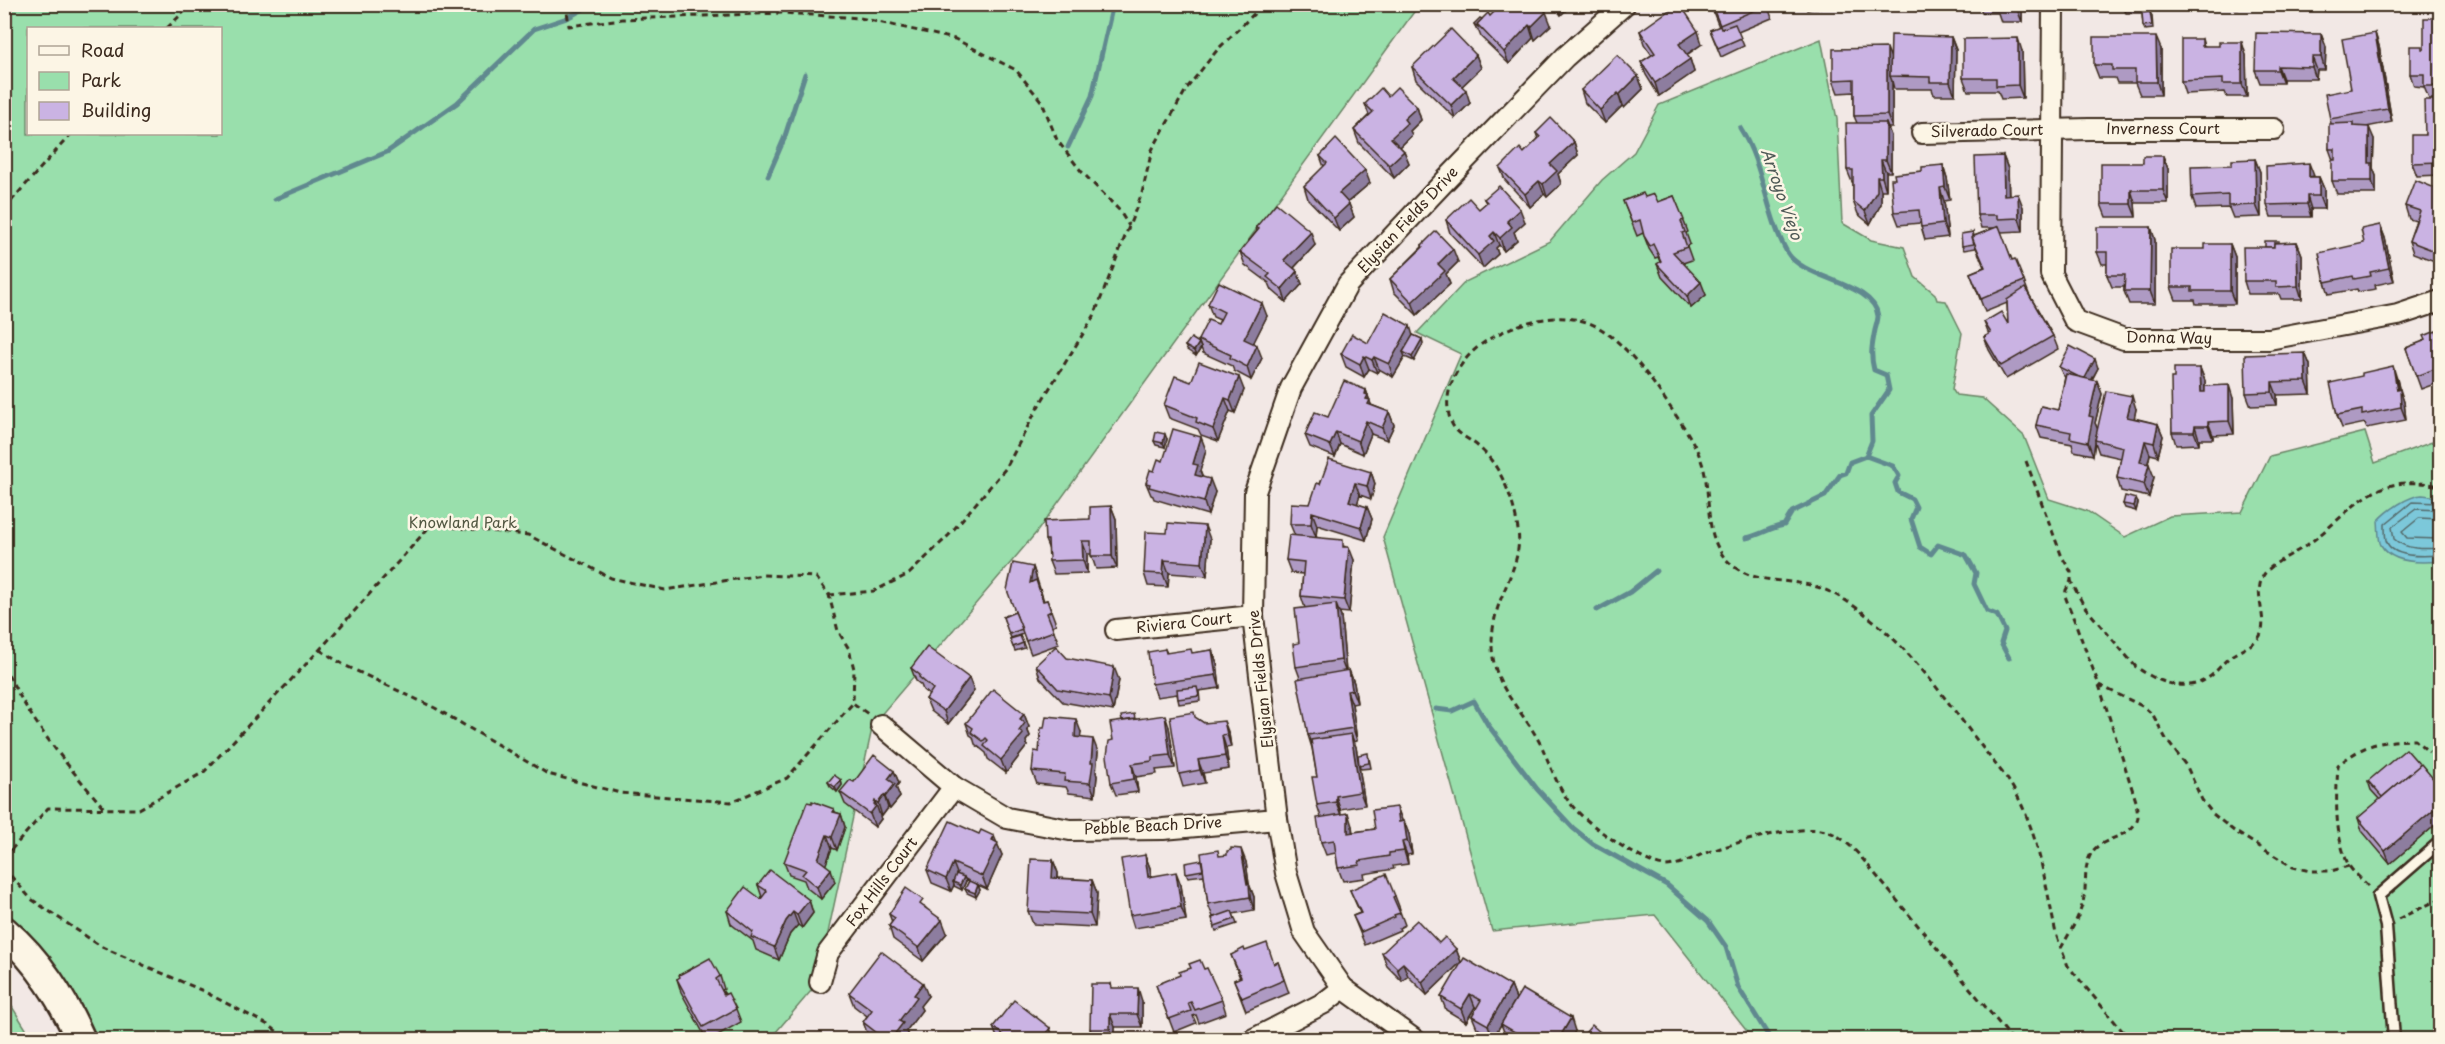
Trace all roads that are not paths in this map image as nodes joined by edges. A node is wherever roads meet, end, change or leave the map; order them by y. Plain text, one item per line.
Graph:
1 (1625, 4) edge
2 (2053, 4) edge
3 (2274, 129) dead end
4 (2053, 130) junction
5 (1922, 133) dead end
6 (2440, 300) edge
7 (1252, 616) junction
8 (1116, 630) dead end
9 (881, 725) road end
10 (954, 787) junction
11 (1277, 819) junction
12 (2440, 842) edge
13 (4, 931) edge
14 (820, 982) dead end
15 (1343, 988) junction
16 (81, 1040) edge
17 (1252, 1040) edge
18 (1415, 1040) edge
19 (2394, 1040) edge

1 - 7 street, Elysian Fields Drive
2 - 4 street, Donna Way
3 - 4 street, Inverness Court
4 - 5 street, Silverado Court
4 - 6 street, Donna Way
7 - 8 street, Riviera Court
7 - 11 street, Elysian Fields Drive
9 - 10 street, Pebble Beach Drive
10 - 11 street, Pebble Beach Drive
10 - 14 street, Fox Hills Court
11 - 15 street, Elysian Fields Drive
12 - 19 lane
13 - 16 main road
15 - 17 street
15 - 18 street, Elysian Fields Drive

